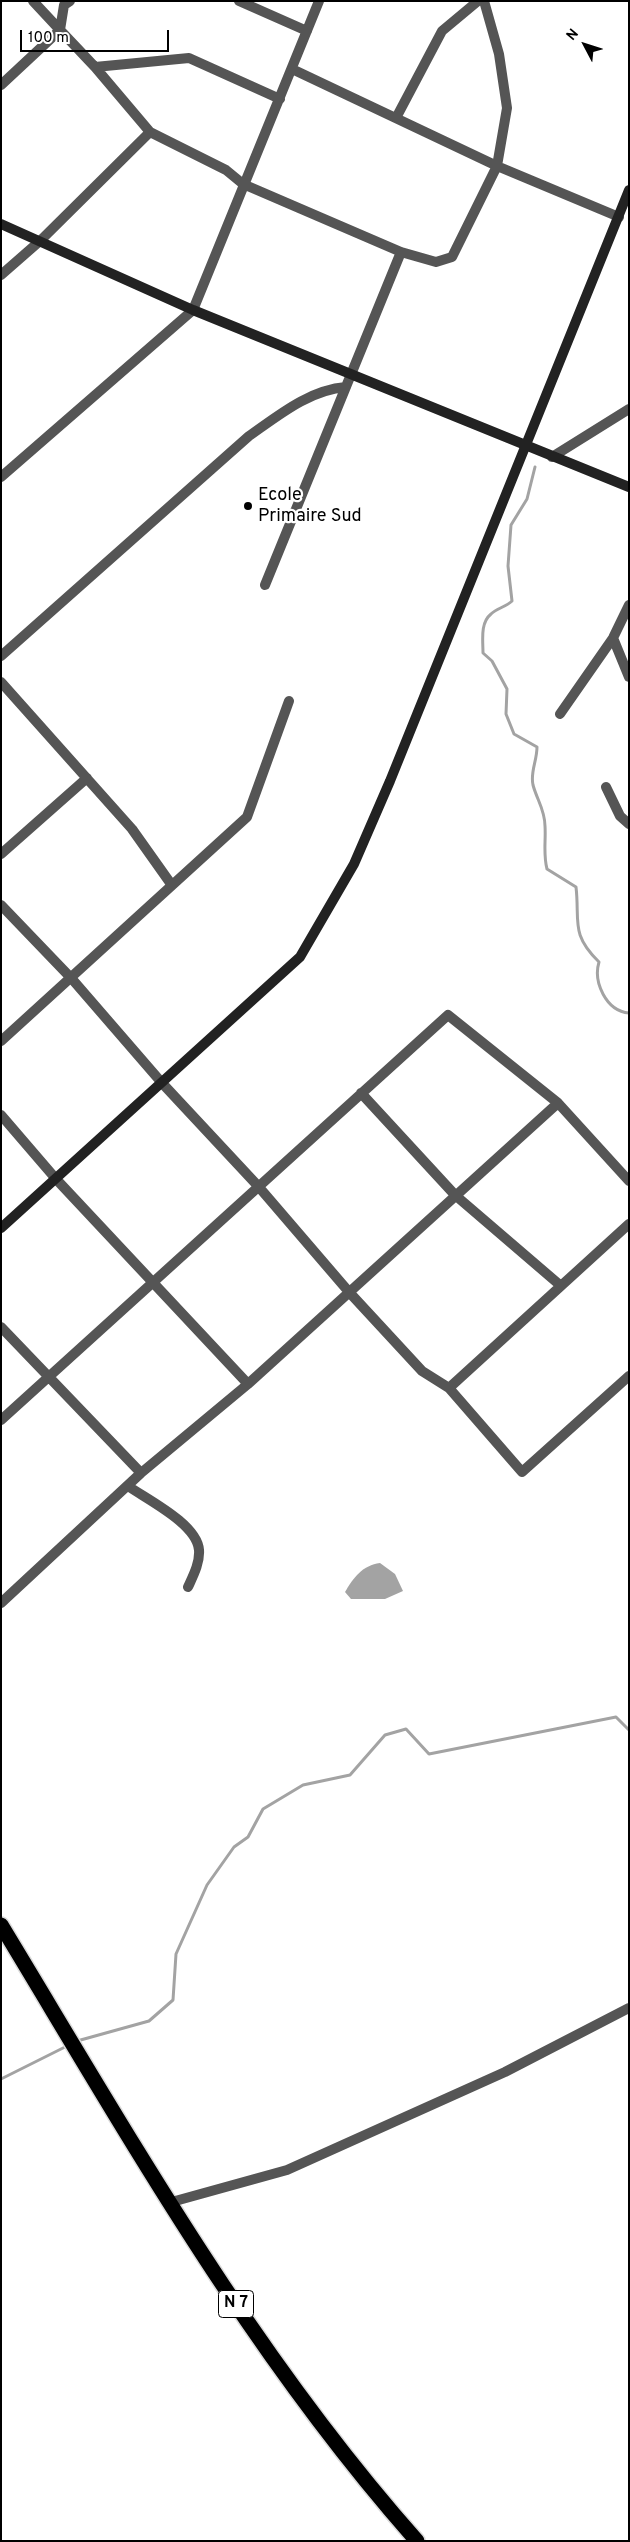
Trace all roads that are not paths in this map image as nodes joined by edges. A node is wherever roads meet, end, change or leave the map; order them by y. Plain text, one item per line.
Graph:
1 (33, 1) edge
2 (70, 1) edge
3 (239, 1) edge
4 (319, 1) edge
5 (478, 1) edge
6 (484, 1) edge
7 (60, 30) junction
8 (307, 31) junction
9 (95, 66) junction
10 (292, 69) junction
11 (1, 85) edge
12 (280, 99) junction
13 (396, 118) junction
14 (150, 132) junction
15 (497, 166) junction
16 (243, 184) junction
17 (629, 190) edge
18 (619, 217) junction
19 (1, 224) edge
20 (41, 240) junction
21 (401, 252) junction
22 (1, 275) edge
23 (193, 310) junction
24 (351, 374) junction
25 (346, 386) junction
26 (629, 409) edge
27 (524, 446) junction
28 (552, 457) junction
29 (1, 477) edge
30 (629, 487) edge
31 (265, 586) dead end
32 (629, 605) edge
33 (613, 638) junction
34 (1, 656) edge
35 (629, 677) edge
36 (1, 682) edge
37 (290, 700) dead end
38 (560, 714) dead end
39 (87, 778) junction
40 (606, 787) dead end
41 (629, 824) edge
42 (1, 854) edge
43 (171, 884) junction
44 (1, 904) edge
45 (72, 979) junction
46 (1, 1041) edge
47 (162, 1083) junction
48 (362, 1093) junction
49 (558, 1103) junction
50 (1, 1115) edge
51 (56, 1179) junction
52 (629, 1182) edge
53 (258, 1186) junction
54 (456, 1196) junction
55 (629, 1224) edge
56 (1, 1228) edge
57 (152, 1283) junction
58 (561, 1286) junction
59 (349, 1292) junction
60 (1, 1327) edge
61 (629, 1376) edge
62 (48, 1378) junction
63 (248, 1384) junction
64 (448, 1388) junction
65 (1, 1420) edge
66 (141, 1473) junction
67 (128, 1486) junction
68 (188, 1588) dead end
69 (1, 1603) edge
70 (1, 1925) edge
71 (629, 2008) edge
72 (168, 2203) junction
73 (417, 2541) edge

1 - 7 street
2 - 7 street
3 - 8 street
4 - 8 street
5 - 13 street
6 - 15 street
7 - 9 street
7 - 11 street
8 - 10 street
9 - 12 street
9 - 14 street
10 - 12 street
10 - 13 street
12 - 16 street
13 - 15 street
14 - 16 street
14 - 20 street
15 - 18 street
15 - 21 street
16 - 21 street
16 - 23 street
17 - 18 street
18 - 27 street
19 - 20 street
20 - 22 street
20 - 23 street
21 - 24 street
23 - 24 street
23 - 29 street
24 - 25 street
24 - 27 street
25 - 31 street
25 - 34 street
26 - 28 street
27 - 28 street
27 - 47 street
28 - 30 street
32 - 33 street
33 - 35 street
33 - 38 street
36 - 39 street
37 - 43 street
39 - 42 street
39 - 43 street
40 - 41 street
43 - 45 street
44 - 45 street
45 - 46 street
45 - 47 street
47 - 51 street
47 - 53 street
48 - 49 street
48 - 53 street
48 - 54 street
49 - 52 street
49 - 54 street
50 - 51 street
51 - 56 street
51 - 57 street
53 - 57 street
53 - 59 street
54 - 58 street
54 - 59 street
55 - 58 street
57 - 62 street
57 - 63 street
58 - 64 street
59 - 63 street
59 - 64 street
60 - 62 street
61 - 64 street
62 - 65 street
62 - 66 street
63 - 66 street
66 - 67 street
67 - 68 street
67 - 69 street
70 - 72 highway, N 7
71 - 72 street
72 - 73 highway, N 7

